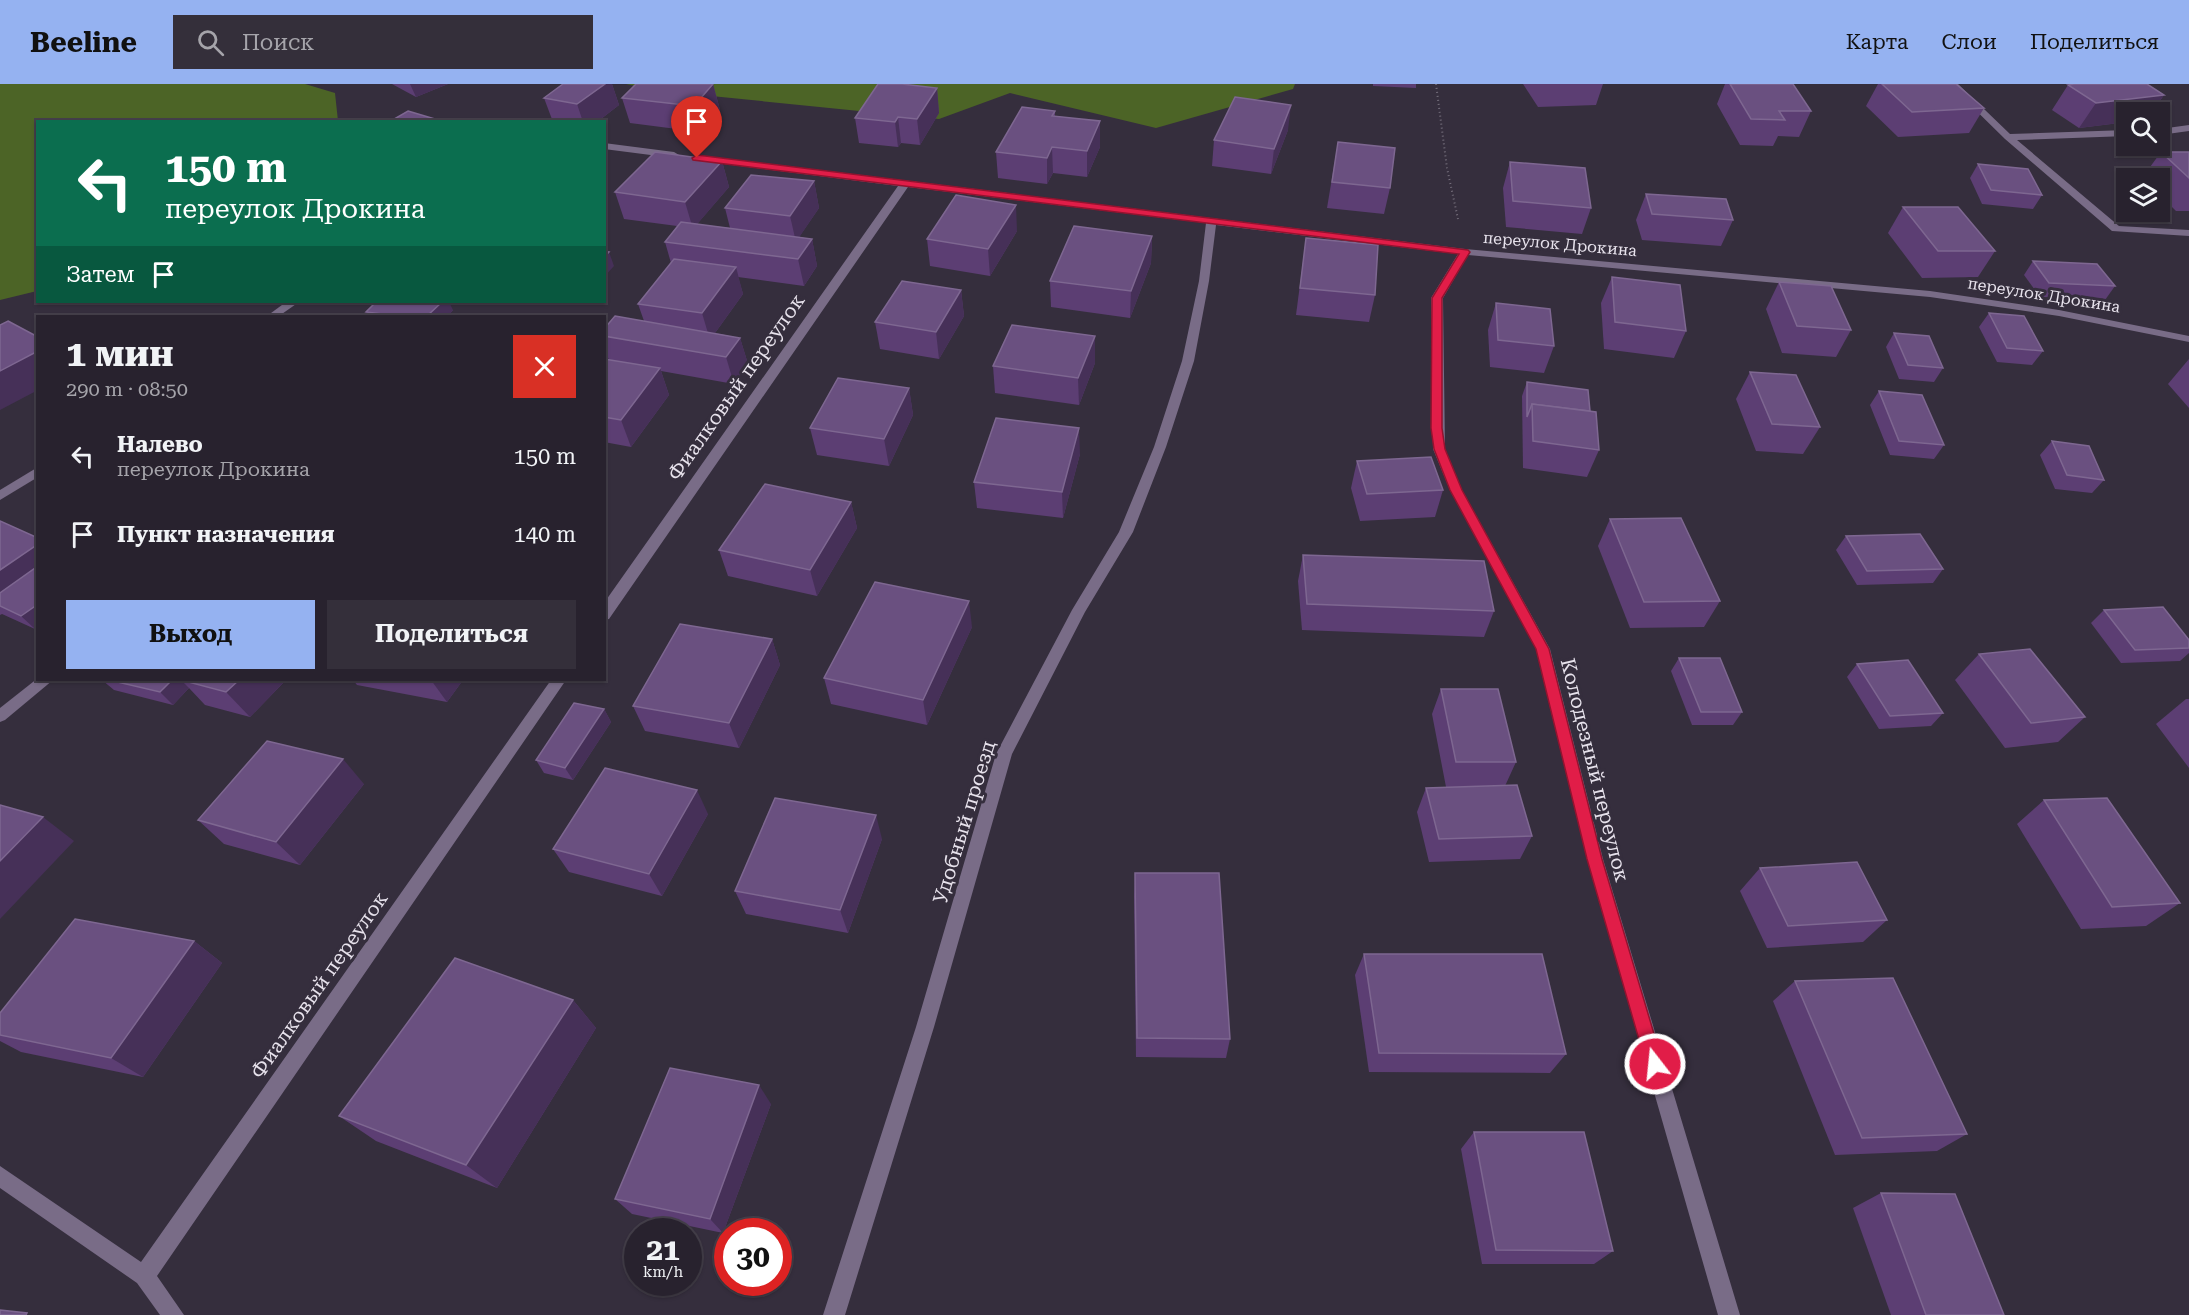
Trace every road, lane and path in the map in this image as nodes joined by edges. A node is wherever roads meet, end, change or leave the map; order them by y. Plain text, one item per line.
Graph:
1 (1436, 84) edge
2 (1953, 84) edge
3 (2189, 128) edge
4 (2170, 131) edge
5 (2116, 133) edge
6 (2008, 137) junction
7 (606, 146) edge
8 (685, 157) edge
9 (697, 158) edge
10 (904, 185) junction
11 (1211, 220) junction
12 (2189, 233) edge
13 (1465, 252) junction
14 (292, 303) edge
15 (274, 315) edge
16 (2189, 339) edge
17 (36, 472) edge
18 (0, 496) edge
19 (606, 612) edge
20 (45, 681) edge
21 (558, 681) edge
22 (0, 716) edge
23 (0, 1176) edge
24 (144, 1276) junction
25 (173, 1315) edge
26 (834, 1315) edge
27 (1729, 1315) edge

1 - 13 path
2 - 6 street
3 - 4 street
5 - 6 street
6 - 12 street
7 - 8 street
9 - 10 street, переулок Дрокина
10 - 11 street, переулок Дрокина
10 - 19 street, Фиалковый переулок
11 - 13 street, переулок Дрокина
11 - 26 street, Удобный проезд
13 - 16 street, переулок Дрокина
13 - 27 street, Колодезный переулок
14 - 15 street
17 - 18 street
20 - 22 street
21 - 24 street, Фиалковый переулок
23 - 24 street
24 - 25 street

